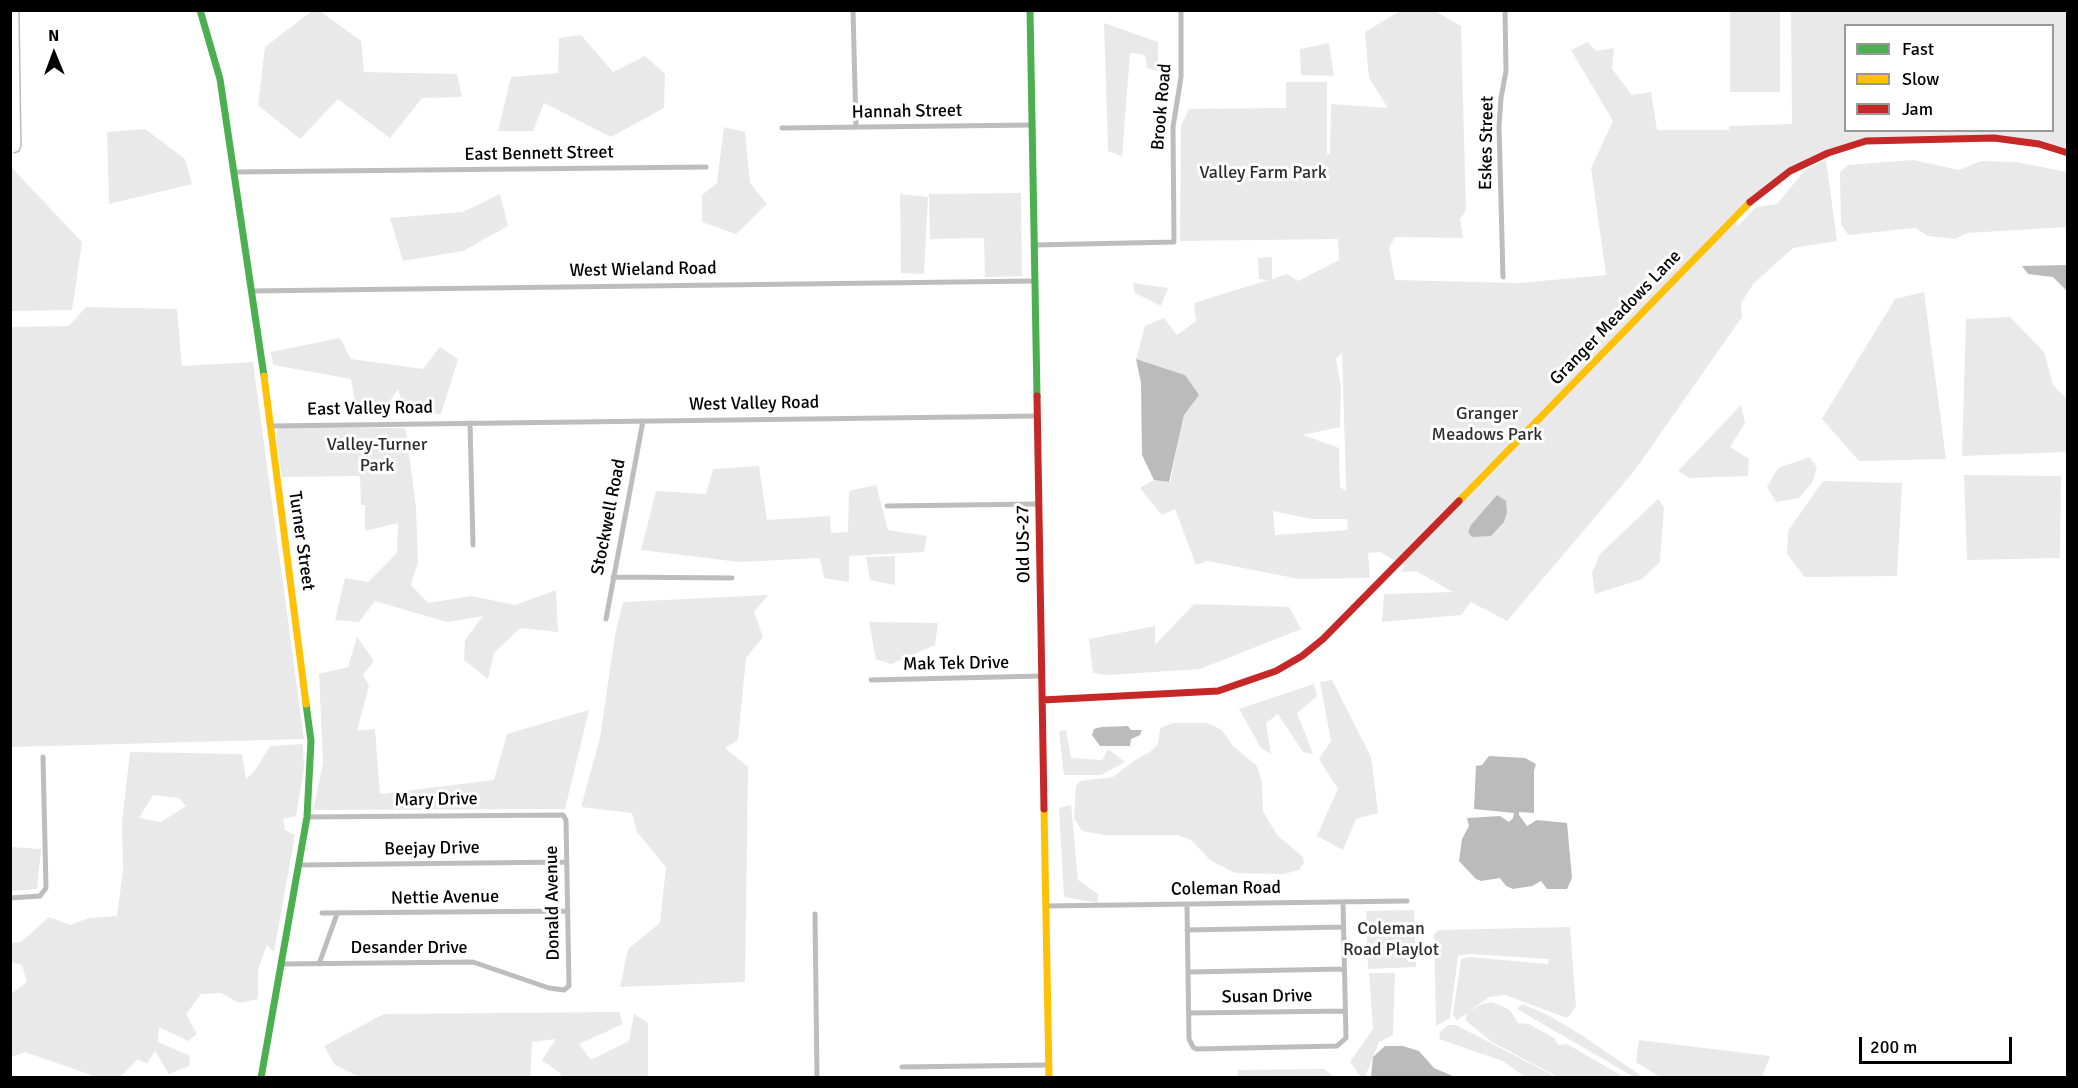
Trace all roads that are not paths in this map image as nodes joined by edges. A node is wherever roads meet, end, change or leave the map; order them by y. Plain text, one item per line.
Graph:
1 (200, 10) edge
2 (854, 10) edge
3 (1030, 10) edge
4 (1181, 10) edge
5 (1505, 10) edge
6 (1032, 125) junction
7 (856, 127) junction
8 (782, 128) dead end
9 (2067, 153) edge
10 (706, 167) dead end
11 (234, 172) junction
12 (1035, 245) junction
13 (1503, 277) dead end
14 (1035, 281) junction
15 (251, 291) junction
16 (1037, 416) junction
17 (643, 421) junction
18 (470, 423) junction
19 (271, 426) junction
20 (1038, 504) junction
21 (887, 506) dead end
22 (473, 545) dead end
23 (613, 577) junction
24 (732, 578) dead end
25 (606, 619) dead end
26 (1042, 676) junction
27 (871, 680) dead end
28 (1042, 700) junction
29 (43, 757) dead end
30 (307, 817) junction
31 (565, 817) joint
32 (567, 862) junction
33 (298, 865) junction
34 (10, 898) edge
35 (1343, 902) junction
36 (1407, 902) dead end
37 (1187, 905) junction
38 (1046, 906) junction
39 (568, 911) junction
40 (322, 913) dead end
41 (337, 914) junction
42 (815, 914) dead end
43 (1343, 927) junction
44 (1187, 930) junction
45 (281, 964) junction
46 (319, 964) junction
47 (1344, 969) junction
48 (1188, 972) junction
49 (568, 989) joint
50 (1345, 1011) junction
51 (1189, 1013) junction
52 (1049, 1065) junction
53 (902, 1067) dead end
54 (261, 1077) edge
55 (817, 1077) edge
56 (1049, 1077) edge

1 - 11 street, Turner Street
2 - 7 street
3 - 6 street, Old US-27
4 - 12 street, Brook Road
5 - 13 street, Eskes Street
6 - 7 street, Hannah Street
6 - 12 street, Old US-27
7 - 8 street, Hannah Street
9 - 28 street, Granger Meadows Lane
10 - 11 street, East Bennett Street
11 - 15 street, Turner Street
12 - 14 street, Old US-27
14 - 15 street, West Wieland Road
14 - 16 street, Old US-27
15 - 19 street, Turner Street
16 - 17 street, West Valley Road
16 - 20 street, Old US-27
17 - 18 street, West Valley Road
17 - 23 street, Stockwell Road
18 - 19 street, East Valley Road
18 - 22 street
19 - 30 street, Turner Street
20 - 21 street
20 - 26 street, Old US-27
23 - 24 street
23 - 25 street, Stockwell Road
26 - 27 street, Mak Tek Drive
26 - 28 street, Old US-27
28 - 38 street, Old US-27
29 - 34 street
30 - 31 street, Mary Drive
30 - 33 street, Turner Street
31 - 32 street, Donald Avenue
32 - 33 street, Beejay Drive
32 - 39 street, Donald Avenue
33 - 45 street, Turner Street
35 - 36 street, Coleman Road
35 - 37 street, Coleman Road
35 - 43 street
37 - 38 street, Coleman Road
37 - 44 street
38 - 52 street, Old US-27
39 - 41 street, Nettie Avenue
39 - 49 street, Donald Avenue
40 - 41 street, Nettie Avenue
41 - 46 street
42 - 55 street
43 - 44 street
43 - 47 street
44 - 48 street
45 - 46 street, Desander Drive
45 - 54 street, Turner Street
46 - 49 street, Desander Drive
47 - 48 street
47 - 50 street
48 - 51 street
50 - 51 street, Susan Drive
50 - 51 street
52 - 53 street
52 - 56 street, Old US-27

